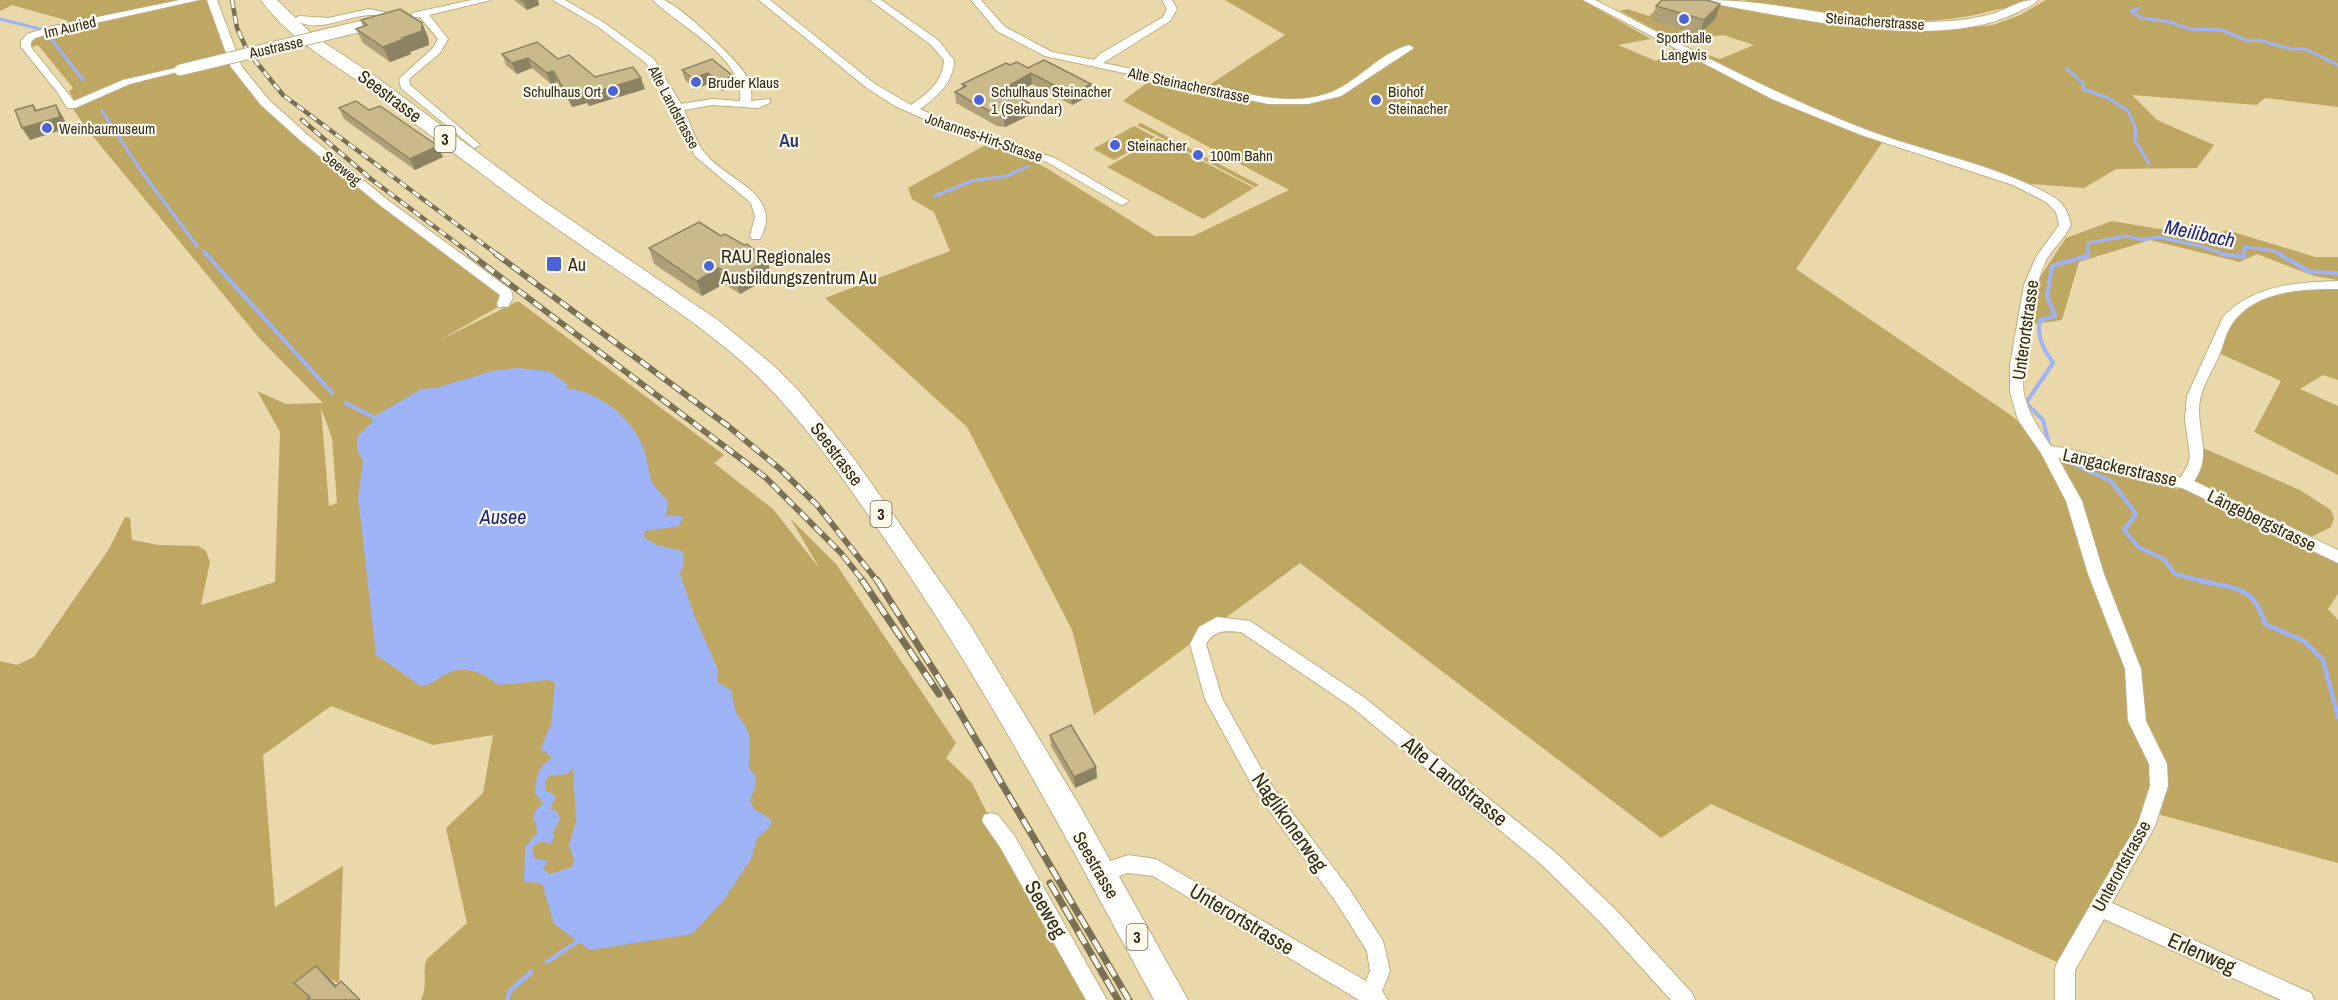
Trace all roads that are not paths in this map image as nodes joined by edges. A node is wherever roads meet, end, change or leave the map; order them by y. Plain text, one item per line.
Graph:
1 (194, 0) edge
2 (212, 0) edge
3 (269, 0) edge
4 (282, 0) edge
5 (486, 0) edge
6 (558, 0) edge
7 (657, 0) edge
8 (764, 0) edge
9 (875, 0) edge
10 (976, 0) edge
11 (1167, 0) edge
12 (1588, 0) edge
13 (1715, 0) edge
14 (2031, 0) edge
15 (449, 4) edge
16 (422, 13) junction
17 (299, 19) junction
18 (391, 20) junction
19 (330, 21) junction
20 (316, 35) junction
21 (1409, 48) dead end
22 (337, 57) junction
23 (1095, 65) junction
24 (766, 101) dead end
25 (745, 104) junction
26 (71, 106) joint
27 (678, 108) junction
28 (910, 110) junction
29 (474, 145) dead end
30 (1123, 201) dead end
31 (756, 236) dead end
32 (2338, 285) edge
33 (502, 304) dead end
34 (2047, 451) junction
35 (2185, 483) junction
36 (2338, 557) edge
37 (1198, 644) joint
38 (991, 821) dead end
39 (1101, 873) junction
40 (2099, 907) junction
41 (1374, 998) edge
42 (1097, 1000) edge
43 (1173, 1000) edge
44 (1685, 1000) edge
45 (2065, 1000) edge
46 (2304, 1000) edge

1 - 26 street, Im Auried
2 - 33 street, Seeweg
3 - 22 main road, Seestrasse / 3
4 - 17 main road, Seestrasse / 3
5 - 15 street, Austrasse
6 - 27 street, Alte Landstrasse
7 - 25 street
8 - 28 street, Johannes-Hirt-Strasse
9 - 28 street
10 - 23 street, Alte Steinacherstrasse
11 - 23 street
12 - 34 street, Unterortstrasse
13 - 14 street, Steinacherstrasse
15 - 16 street, Austrasse
16 - 18 street, Austrasse
16 - 29 street
17 - 19 street
17 - 20 main road, Seestrasse / 3
18 - 19 street
18 - 26 street, Austrasse, bridge
19 - 20 street
20 - 22 main road, Seestrasse / 3
21 - 23 street, Alte Steinacherstrasse
22 - 39 main road, Seestrasse / 3
24 - 25 street
25 - 27 street
27 - 31 street, Alte Landstrasse
28 - 30 street, Johannes-Hirt-Strasse
32 - 35 street, Langackerstrasse
34 - 35 street, Langackerstrasse
34 - 40 street, Unterortstrasse
35 - 36 street, Längebergstrasse
37 - 41 street, Naglikonerweg
37 - 44 street, Alte Landstrasse
38 - 42 street, Seeweg
39 - 41 street, Unterortstrasse
39 - 43 main road, Seestrasse / 3
40 - 45 street, Unterortstrasse
40 - 46 street, Erlenweg

